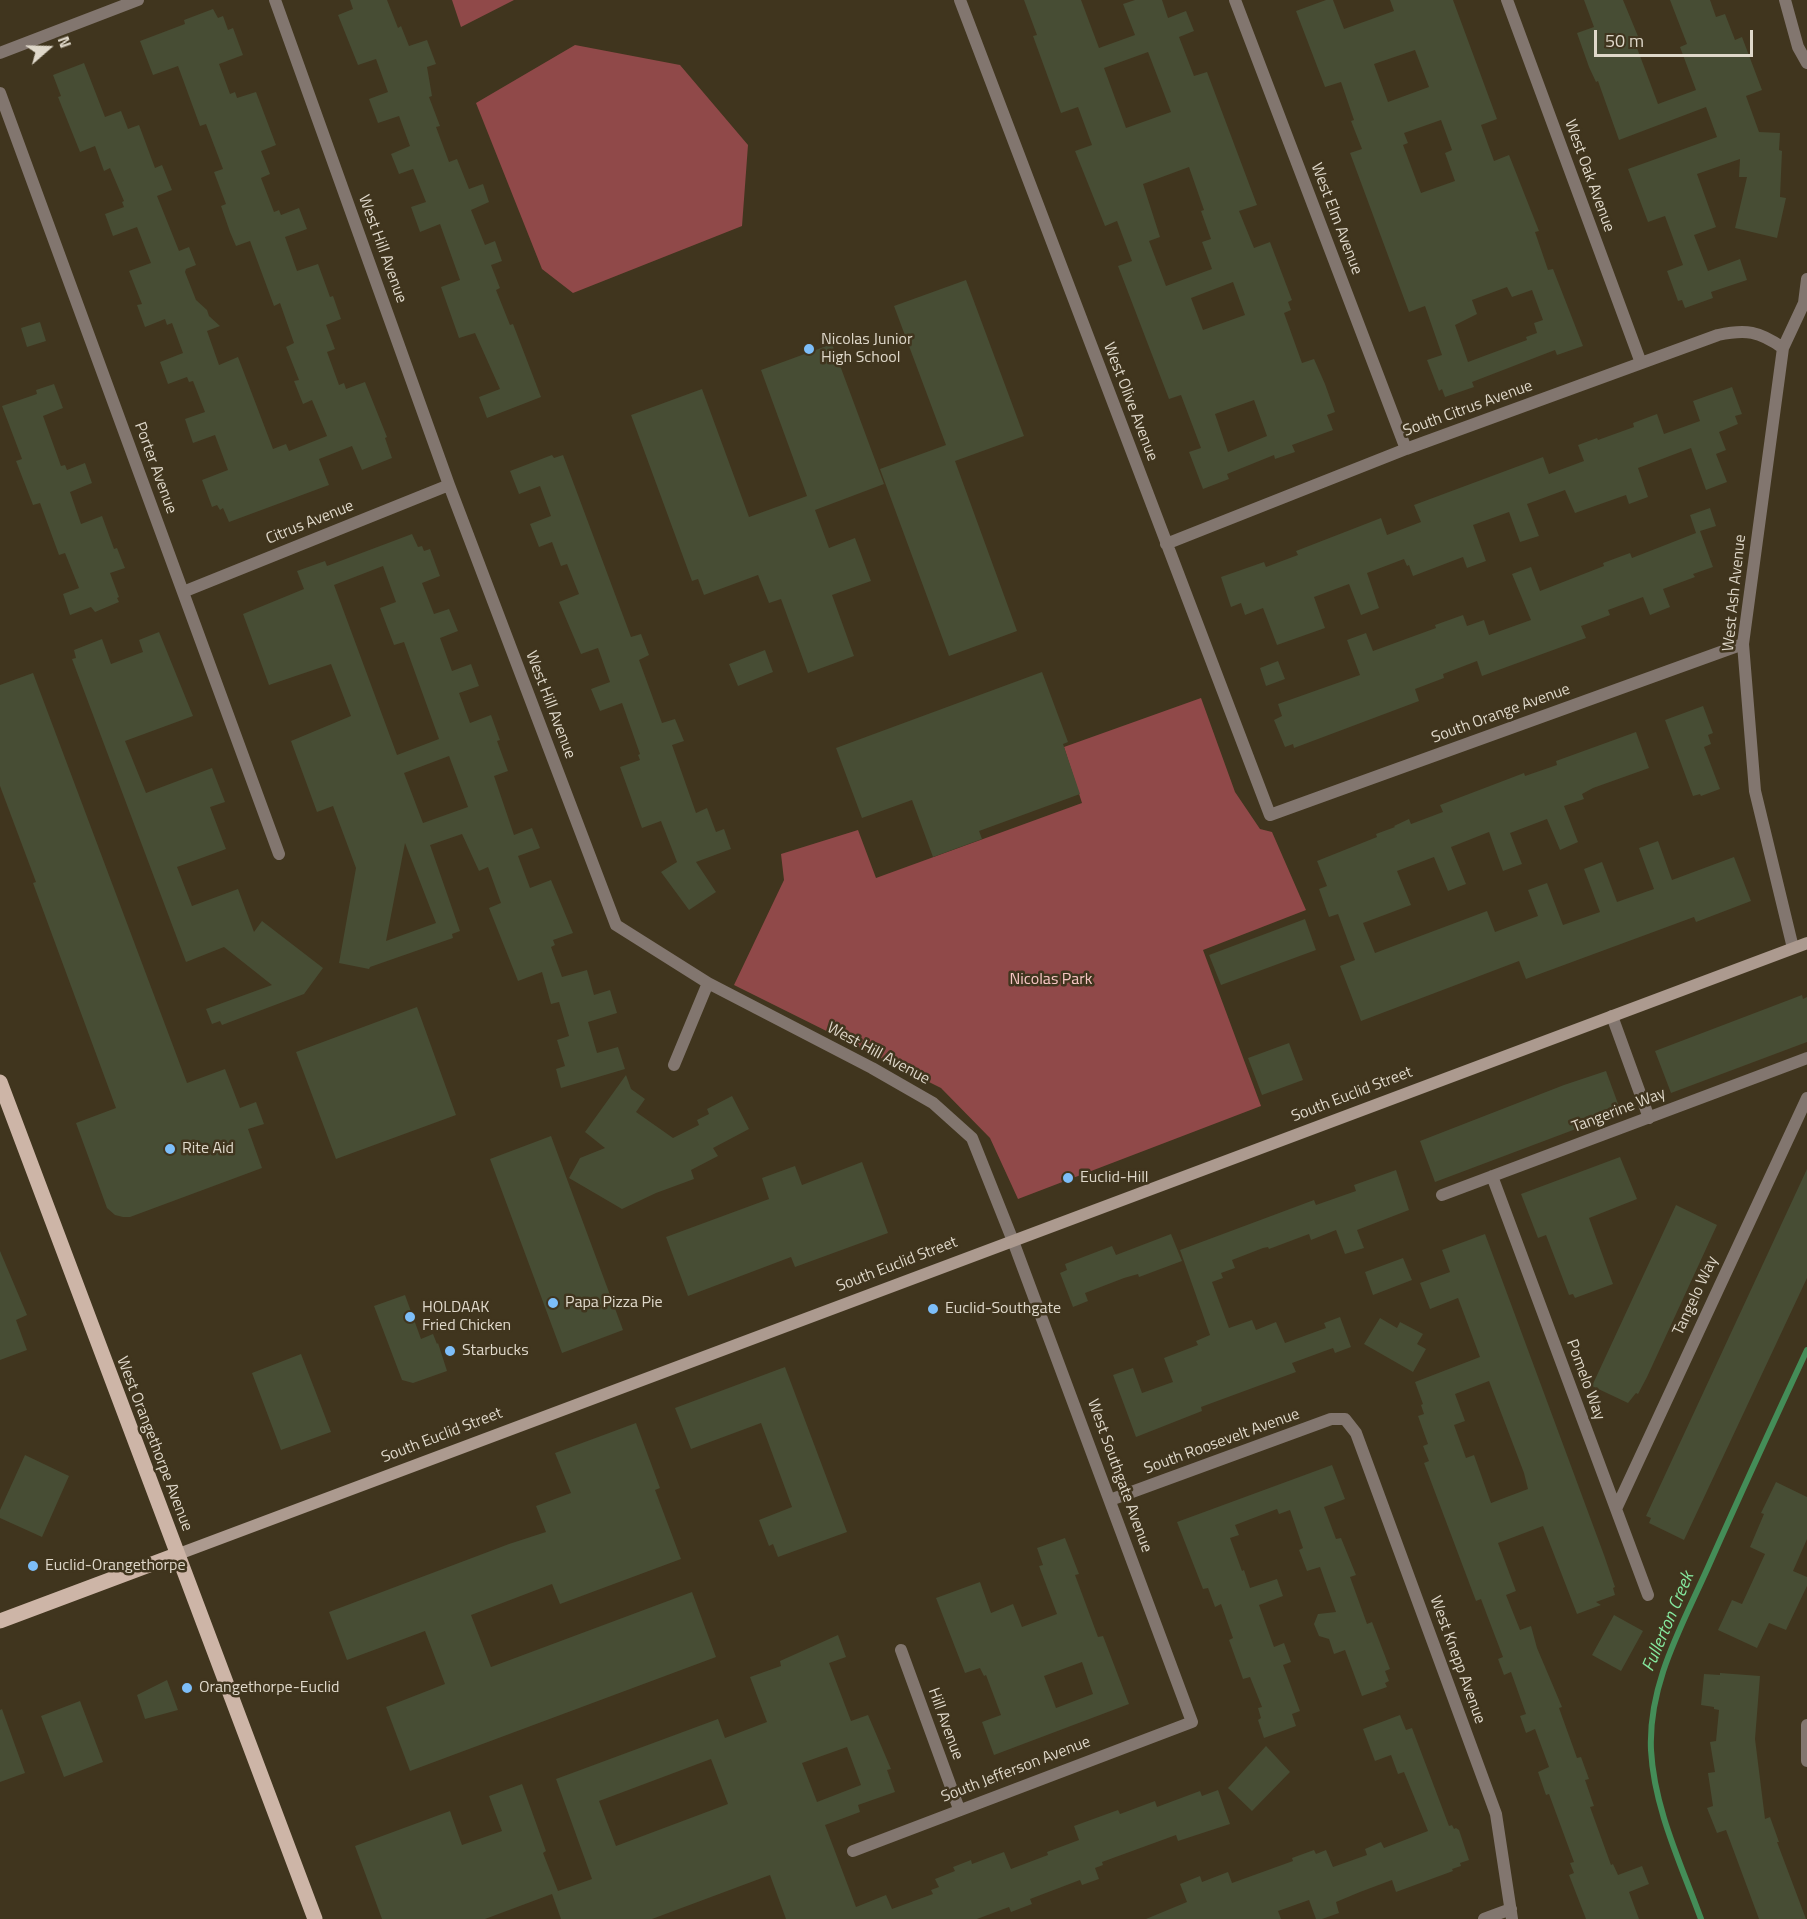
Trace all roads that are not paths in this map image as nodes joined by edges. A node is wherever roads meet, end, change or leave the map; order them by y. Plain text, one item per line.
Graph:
1 (138, 0) edge
2 (275, 0) edge
3 (960, 0) edge
4 (1235, 0) edge
5 (1507, 0) edge
6 (1785, 0) edge
7 (0, 53) edge
8 (1807, 63) edge
9 (0, 93) edge
10 (1807, 279) edge
11 (1805, 303) edge
12 (1783, 348) junction
13 (1641, 363) junction
14 (1406, 449) junction
15 (449, 485) junction
16 (1166, 544) junction
17 (183, 592) junction
18 (1743, 644) junction
19 (1270, 815) joint
20 (279, 854) dead end
21 (1807, 943) edge
22 (1793, 948) junction
23 (708, 983) junction
24 (1612, 1016) junction
25 (1807, 1058) edge
26 (674, 1065) dead end
27 (0, 1082) edge
28 (1807, 1098) edge
29 (1649, 1118) junction
30 (1492, 1176) junction
31 (1442, 1195) dead end
32 (1013, 1241) junction
33 (1345, 1419) joint
34 (1110, 1500) junction
35 (1616, 1509) junction
36 (176, 1555) junction
37 (1648, 1595) dead end
38 (0, 1621) edge
39 (901, 1650) dead end
40 (1192, 1722) joint
41 (1807, 1725) edge
42 (1807, 1761) edge
43 (959, 1809) junction
44 (853, 1851) dead end
45 (1512, 1914) edge
46 (315, 1919) edge
47 (1484, 1919) edge

1 - 7 street
2 - 15 street, West Hill Avenue
3 - 16 street, West Olive Avenue
4 - 14 street, West Elm Avenue
5 - 13 street, West Oak Avenue
6 - 8 street
9 - 17 street, Porter Avenue
10 - 11 street, West Ash Avenue
11 - 12 street, West Ash Avenue
12 - 13 street, South Citrus Avenue
12 - 18 street, West Ash Avenue
13 - 14 street, South Citrus Avenue
14 - 16 street, South Citrus Avenue
15 - 17 street, Citrus Avenue
15 - 23 street, West Hill Avenue
16 - 19 street, West Olive Avenue
17 - 20 street, Porter Avenue
18 - 19 street, South Orange Avenue
18 - 22 street, West Ash Avenue
21 - 22 main road, South Euclid Street
22 - 24 main road, South Euclid Street
23 - 26 street
23 - 32 street, West Hill Avenue
24 - 29 street
24 - 32 main road, South Euclid Street
25 - 29 street, Tangerine Way
27 - 36 main road, West Orangethorpe Avenue
28 - 35 street, Tangelo Way
29 - 30 street, Tangerine Way
30 - 31 street, Tangerine Way
30 - 35 street, Pomelo Way
32 - 34 street, West Southgate Avenue
32 - 36 main road, South Euclid Street
33 - 34 street, South Roosevelt Avenue
33 - 45 street, West Knepp Avenue
34 - 40 street, West Southgate Avenue
35 - 37 street, Pomelo Way
36 - 38 main road, South Euclid Street
36 - 46 main road, West Orangethorpe Avenue
39 - 43 street, Hill Avenue
40 - 43 street, South Jefferson Avenue
41 - 42 street
43 - 44 street, South Jefferson Avenue
45 - 47 street

